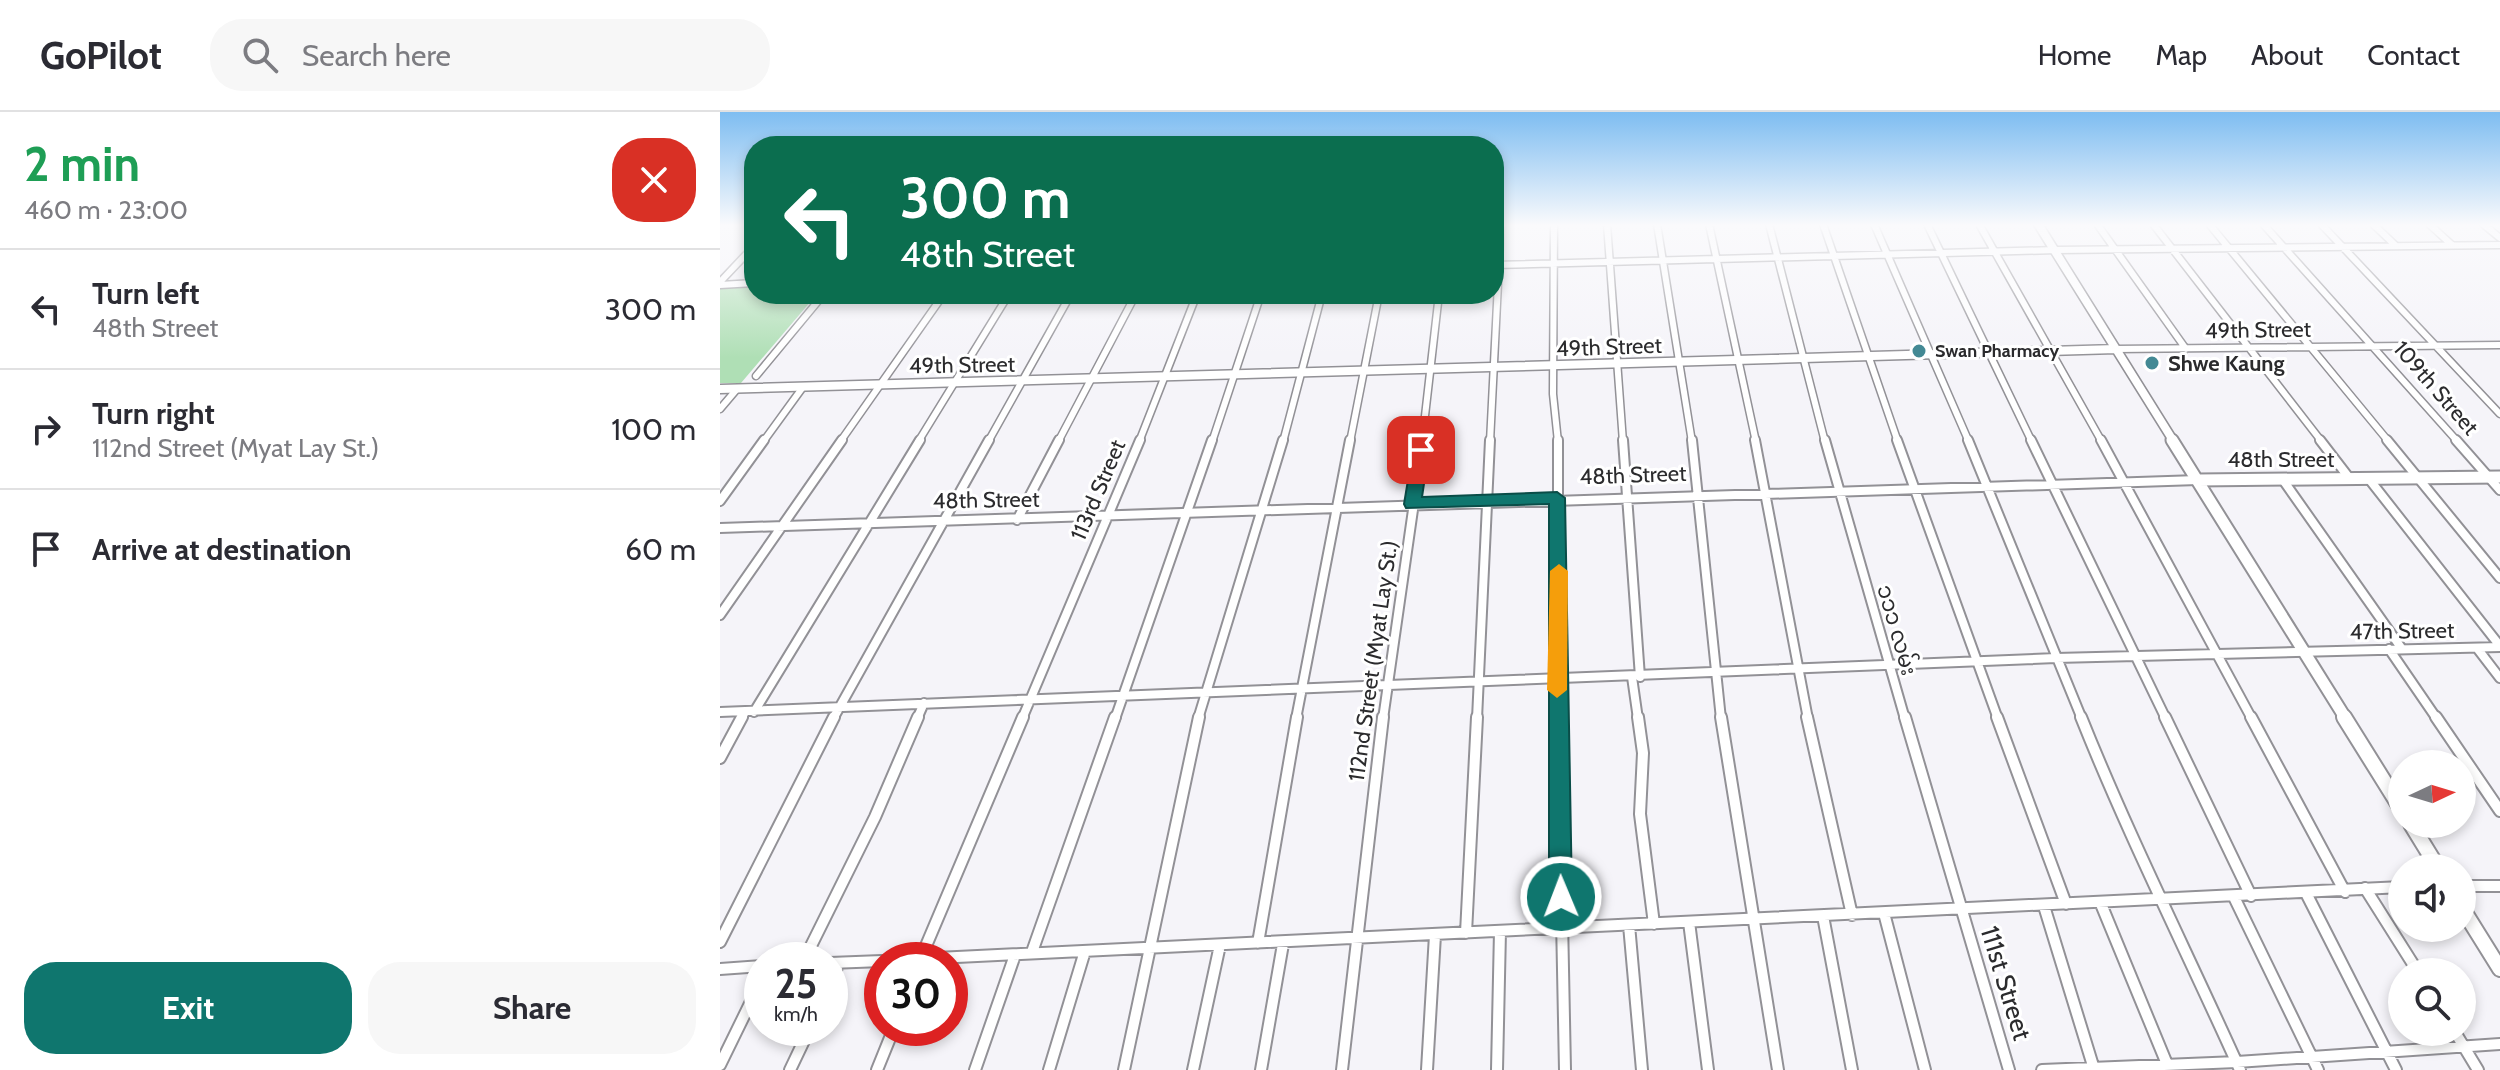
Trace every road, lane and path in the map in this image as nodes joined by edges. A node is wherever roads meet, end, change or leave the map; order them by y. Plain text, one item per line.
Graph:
1 (734, 269) edge
2 (1555, 269) edge
3 (1611, 269) edge
4 (1663, 269) edge
5 (1718, 269) edge
6 (1782, 269) edge
7 (1838, 269) edge
8 (1892, 269) edge
9 (1949, 269) edge
10 (2004, 269) edge
11 (2067, 269) edge
12 (2128, 269) edge
13 (2187, 269) edge
14 (2246, 269) edge
15 (2304, 269) edge
16 (2365, 269) edge
17 (744, 283) edge
18 (720, 284) edge
19 (816, 304) edge
20 (937, 304) edge
21 (1003, 304) edge
22 (1065, 304) edge
23 (1131, 304) edge
24 (1193, 304) edge
25 (1258, 304) edge
26 (1320, 304) edge
27 (1377, 304) edge
28 (1438, 304) edge
29 (1496, 304) edge
30 (2500, 345) edge
31 (2376, 346) junction
32 (2437, 346) junction
33 (2309, 347) junction
34 (2249, 348) junction
35 (2116, 349) junction
36 (2186, 349) junction
37 (2053, 351) junction
38 (1992, 353) junction
39 (1929, 355) junction
40 (1868, 357) junction
41 (1806, 359) junction
42 (1740, 361) junction
43 (1678, 363) junction
44 (1617, 365) junction
45 (1556, 366) junction
46 (1496, 368) junction
47 (1433, 370) junction
48 (1365, 372) junction
49 (1303, 374) junction
50 (756, 376) dead end
51 (1233, 376) junction
52 (1166, 379) junction
53 (1090, 380) junction
54 (1020, 381) junction
55 (952, 383) junction
56 (881, 384) junction
57 (803, 387) junction
58 (720, 389) edge
59 (737, 389) junction
60 (720, 409) edge
61 (2500, 414) edge
62 (2494, 477) edge
63 (2417, 478) junction
64 (2350, 479) junction
65 (2369, 479) junction
66 (2198, 480) junction
67 (2283, 480) junction
68 (2122, 482) junction
69 (2055, 484) junction
70 (1987, 485) junction
71 (1913, 487) junction
72 (1837, 489) junction
73 (2500, 490) edge
74 (1766, 491) junction
75 (1700, 492) junction
76 (1627, 496) junction
77 (1557, 498) junction
78 (720, 501) edge
79 (1489, 501) junction
80 (1412, 504) junction
81 (1338, 508) junction
82 (1263, 510) junction
83 (1188, 513) junction
84 (1105, 517) junction
85 (1017, 520) junction
86 (943, 521) junction
87 (869, 523) junction
88 (783, 526) junction
89 (720, 528) edge
90 (2500, 578) edge
91 (720, 615) edge
92 (2500, 646) edge
93 (2477, 648) junction
94 (2389, 649) junction
95 (2402, 649) junction
96 (2304, 651) junction
97 (2216, 655) junction
98 (2136, 657) junction
99 (2056, 658) junction
100 (1979, 663) junction
101 (1888, 667) junction
102 (1797, 671) junction
103 (1714, 673) junction
104 (1636, 677) junction
105 (2500, 678) edge
106 (1557, 679) junction
107 (1478, 682) junction
108 (1387, 687) junction
109 (1301, 691) junction
110 (1204, 692) junction
111 (1124, 696) junction
112 (1029, 700) junction
113 (924, 703) junction
114 (838, 709) junction
115 (720, 712) edge
116 (750, 712) junction
117 (720, 758) edge
118 (2388, 787) edge
119 (2500, 811) edge
120 (2476, 886) edge
121 (2500, 886) edge
122 (2388, 887) edge
123 (2365, 888) junction
124 (2345, 892) junction
125 (2306, 893) junction
126 (2251, 896) junction
127 (2234, 897) junction
128 (2164, 900) junction
129 (2066, 904) junction
130 (2101, 904) junction
131 (2044, 906) junction
132 (1961, 909) junction
133 (1884, 913) junction
134 (1852, 915) junction
135 (1823, 916) junction
136 (1755, 920) junction
137 (1689, 922) junction
138 (1654, 924) junction
139 (1629, 925) junction
140 (1561, 929) junction
141 (2476, 930) edge
142 (1500, 931) junction
143 (1466, 933) junction
144 (1435, 935) junction
145 (1355, 939) junction
146 (720, 942) edge
147 (813, 942) edge
148 (927, 942) edge
149 (1258, 943) junction
150 (1283, 944) junction
151 (1220, 945) junction
152 (1152, 948) junction
153 (1085, 951) junction
154 (1032, 952) junction
155 (1015, 955) junction
156 (968, 957) edge
157 (2409, 958) edge
158 (744, 967) edge
159 (720, 969) edge
160 (2500, 969) edge
161 (744, 1016) edge
162 (2500, 1044) edge
163 (801, 1046) edge
164 (887, 1046) edge
165 (2466, 1048) junction
166 (2386, 1050) junction
167 (2311, 1057) junction
168 (720, 1065) edge
169 (2239, 1066) edge
170 (2168, 1068) edge
171 (2094, 1069) edge
172 (790, 1070) edge
173 (877, 1070) edge
174 (975, 1070) edge
175 (1049, 1070) edge
176 (1124, 1070) edge
177 (1193, 1070) edge
178 (1261, 1070) edge
179 (1342, 1070) edge
180 (1427, 1070) edge
181 (1497, 1070) edge
182 (1565, 1070) edge
183 (1642, 1070) edge
184 (1708, 1070) edge
185 (1778, 1070) edge
186 (1852, 1070) edge
187 (1925, 1070) edge
188 (2009, 1070) edge
189 (2042, 1070) edge
190 (2318, 1070) edge
191 (2396, 1070) edge
192 (2478, 1070) edge

1 - 18 street
2 - 45 street
3 - 44 street
4 - 43 street
5 - 42 street
6 - 41 street
7 - 40 street
8 - 39 street
9 - 38 street
10 - 37 street
11 - 35 main road
12 - 36 street
13 - 34 street
14 - 33 street
15 - 31 street, 109th Street
16 - 32 street
17 - 18 street
19 - 50 street
20 - 56 street
21 - 55 street
22 - 54 street
23 - 53 street
24 - 52 street, 113rd Street
25 - 51 street
26 - 49 street
27 - 48 street
28 - 47 street, 112nd Street (Myat Lay St.)
29 - 46 street
30 - 32 street, 49th Street
31 - 32 street, 49th Street
31 - 33 street, 49th Street
31 - 62 street, 109th Street
32 - 61 street
33 - 34 street, 49th Street
33 - 63 street
34 - 36 street, 49th Street
34 - 64 street
35 - 36 street, 49th Street
35 - 37 main road, 49th Street
35 - 66 main road
37 - 38 main road, 49th Street
37 - 68 street
38 - 39 main road, 49th Street
38 - 69 street
39 - 40 main road, 49th Street
39 - 70 street
40 - 41 main road, 49th Street
40 - 71 street
41 - 42 main road, 49th Street
41 - 72 street, ၁၁၁ လမ်း
42 - 43 main road, 49th Street
42 - 74 street
43 - 44 main road, 49th Street
43 - 75 street
44 - 45 main road, 49th Street
44 - 76 street
45 - 46 main road, 49th Street
45 - 77 street
46 - 47 main road, 49th Street
46 - 79 street
47 - 48 main road, 49th Street
47 - 80 street, 112nd Street (Myat Lay St.)
48 - 49 main road, 49th Street
48 - 81 street
49 - 51 main road, 49th Street
49 - 82 street
51 - 52 main road, 49th Street
51 - 83 street
52 - 53 main road, 49th Street
52 - 84 street, 113rd Street
53 - 54 main road, 49th Street
53 - 85 street
54 - 55 main road, 49th Street
54 - 86 street
55 - 56 main road, 49th Street
55 - 87 street
56 - 57 main road, 49th Street
56 - 88 street
57 - 59 main road, 49th Street
57 - 78 street
58 - 59 main road, 49th Street
59 - 60 street
62 - 63 main road, 48th Street
62 - 73 street, 109th Street
63 - 65 main road, 48th Street
63 - 90 street
64 - 65 main road, 48th Street
64 - 67 main road, 48th Street
65 - 92 street
66 - 67 main road, 48th Street
66 - 68 street, 48th Street
66 - 96 main road
67 - 95 street
68 - 69 street, 48th Street
68 - 97 street
69 - 70 street, 48th Street
69 - 98 street
70 - 71 street, 48th Street
70 - 99 street
71 - 72 street, 48th Street
71 - 100 street
72 - 74 street, 48th Street
72 - 101 street, ၁၁၁ လမ်း
74 - 75 street, 48th Street
74 - 102 street
75 - 76 street, 48th Street
75 - 103 street
76 - 77 street, 48th Street
76 - 104 street
77 - 79 street, 48th Street
77 - 106 street
79 - 80 street, 48th Street
79 - 107 street
80 - 81 street, 48th Street
80 - 108 street, 112nd Street (Myat Lay St.)
81 - 82 street, 48th Street
81 - 109 street
82 - 83 street, 48th Street
82 - 110 street
83 - 84 street, 48th Street
83 - 111 street
84 - 85 street, 48th Street
84 - 112 street, 113rd Street
85 - 86 street, 48th Street
86 - 87 street, 48th Street
86 - 114 street
87 - 88 street, 48th Street
87 - 116 street
88 - 89 street, 48th Street
88 - 91 street
92 - 93 street, 47th Street
93 - 95 street, 47th Street
93 - 105 street
94 - 95 street, 47th Street
94 - 96 street, 47th Street
94 - 119 street
96 - 97 street, 47th Street
96 - 118 main road
97 - 98 street, 47th Street
97 - 124 street
98 - 99 street, 47th Street
98 - 126 street
99 - 100 street, 47th Street
99 - 128 street
100 - 101 street, 47th Street
100 - 129 street
101 - 102 street, 47th Street
101 - 132 street, ၁၁၁ လမ်း
102 - 103 street, 47th Street
102 - 134 street
103 - 104 street, 47th Street
103 - 136 street
104 - 106 street, 47th Street
104 - 138 street
106 - 107 street, 47th Street
106 - 140 street
107 - 108 street, 47th Street
107 - 143 street
108 - 109 street, 47th Street
108 - 145 street, 112nd Street (Myat Lay St.)
109 - 110 street, 47th Street
109 - 149 street
110 - 111 street, 47th Street
110 - 152 street
111 - 112 street, 47th Street
111 - 154 street
112 - 113 street, 47th Street
112 - 148 street, 113rd Street
113 - 114 street, 47th Street
113 - 147 street
114 - 116 street, 47th Street
114 - 146 street
115 - 116 street, 47th Street
116 - 117 street
120 - 121 street
122 - 123 street
123 - 124 street
123 - 157 street
124 - 125 street
125 - 126 street
125 - 166 street
126 - 127 street
127 - 128 street
127 - 167 street
128 - 130 street
128 - 169 street
129 - 130 street
129 - 131 street
130 - 170 street
131 - 132 street
131 - 171 street
132 - 133 street
132 - 188 street, 111st Street
133 - 134 street
133 - 187 street
134 - 135 street
135 - 136 street
135 - 186 street
136 - 137 street
136 - 185 street
137 - 138 street
137 - 184 street
138 - 139 street
139 - 140 street
139 - 183 street
140 - 142 street
140 - 182 street
141 - 160 main road
142 - 143 street
142 - 181 street
143 - 144 street
144 - 145 street
144 - 180 street
145 - 150 street
145 - 179 street, 112nd Street (Myat Lay St.)
149 - 150 street
149 - 151 street
150 - 178 street
151 - 152 street
151 - 177 street
152 - 153 street
152 - 176 street
153 - 154 street
153 - 175 street
154 - 155 street
155 - 156 street
155 - 174 street
158 - 159 street
161 - 168 street
162 - 165 street
163 - 172 street
164 - 173 street
165 - 166 street
165 - 192 street
166 - 167 street
166 - 191 street
167 - 169 street
167 - 190 street
169 - 170 street
170 - 171 street
171 - 189 street

